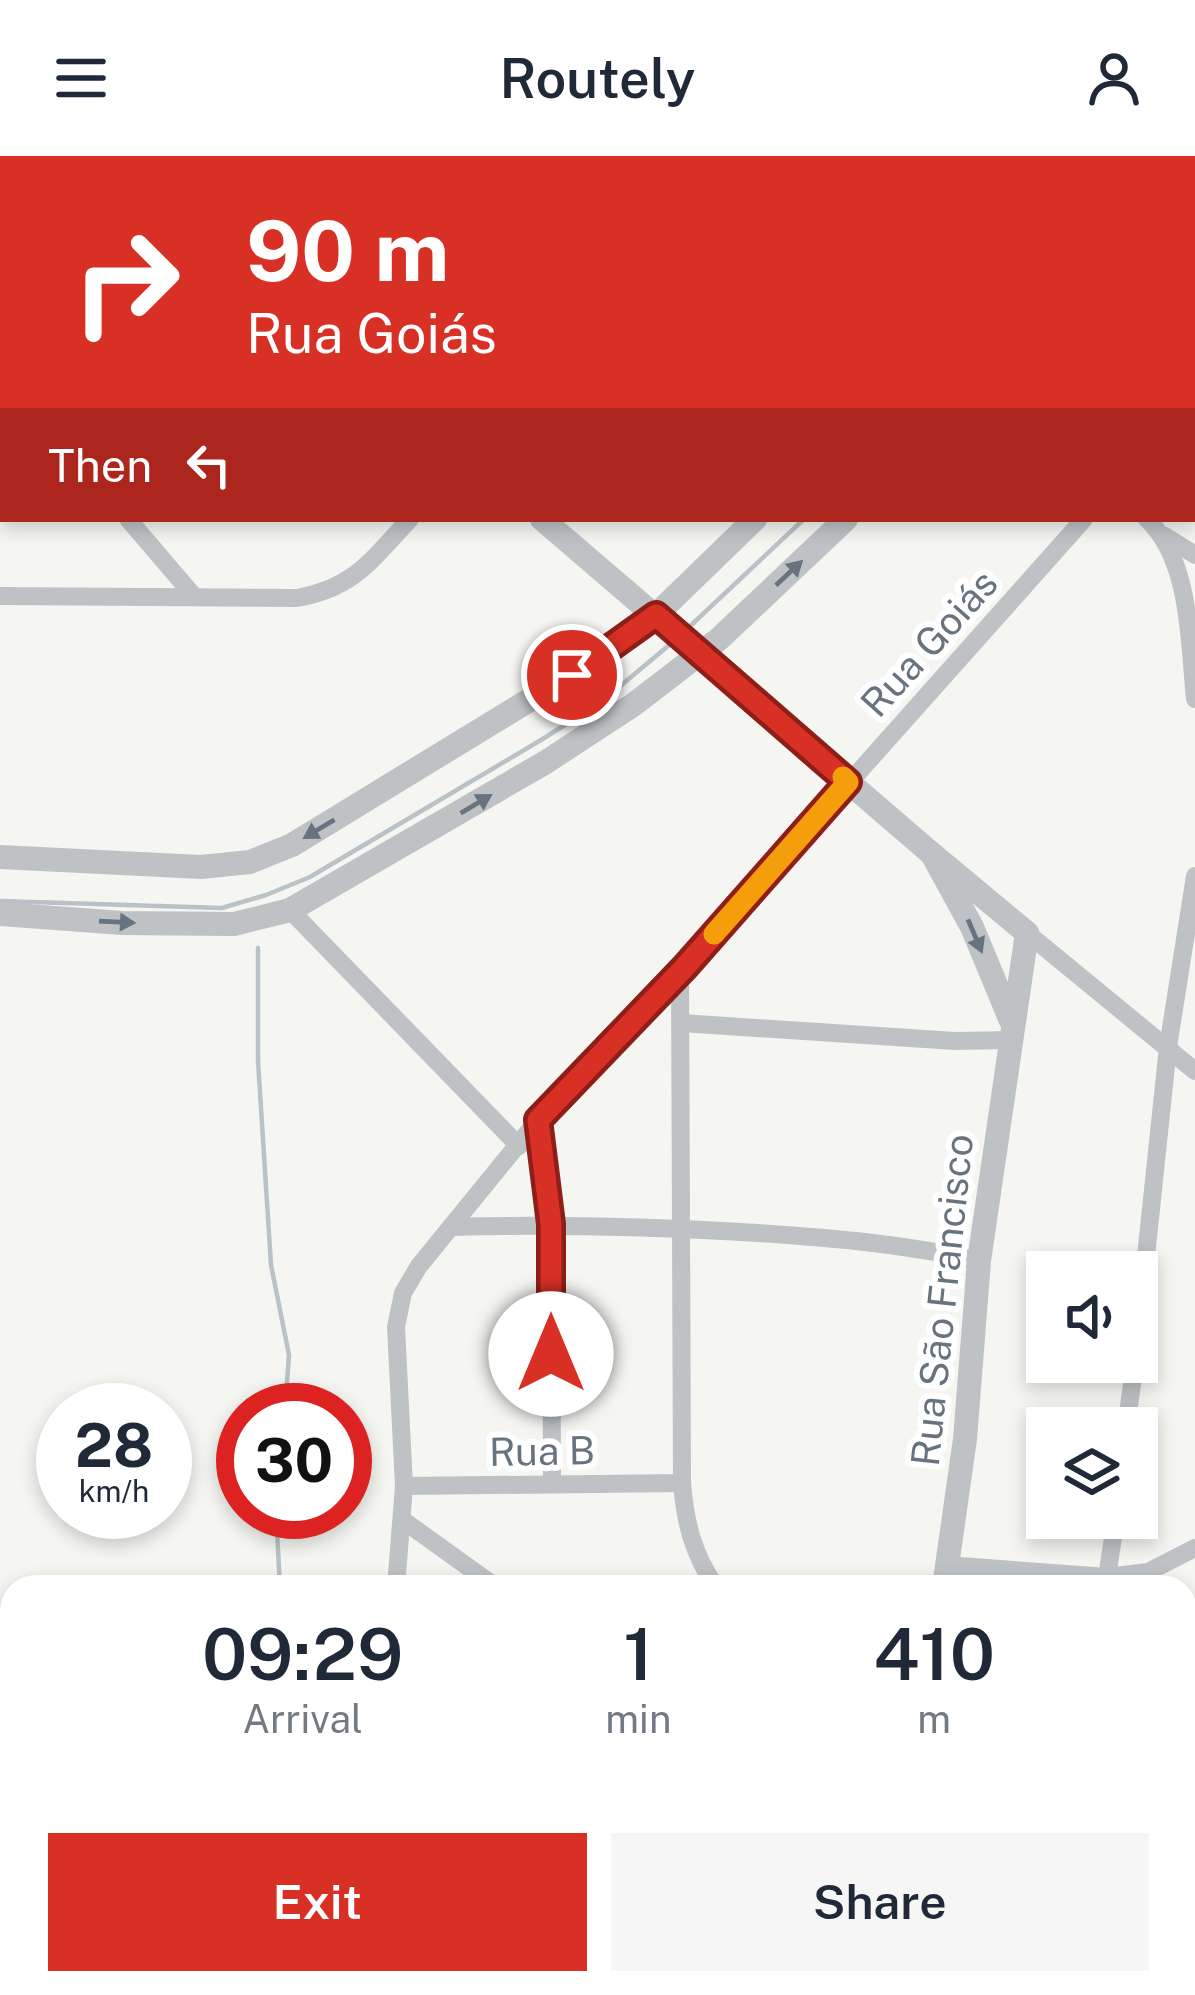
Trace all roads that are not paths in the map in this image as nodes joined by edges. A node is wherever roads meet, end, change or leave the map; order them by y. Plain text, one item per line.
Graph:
1 (131, 522) edge
2 (407, 522) edge
3 (546, 522) edge
4 (752, 522) edge
5 (843, 522) edge
6 (1081, 522) edge
7 (1150, 522) edge
8 (1165, 536) junction
9 (1195, 556) edge
10 (193, 595) junction
11 (0, 596) edge
12 (661, 619) junction
13 (696, 650) junction
14 (1195, 699) edge
15 (848, 782) junction
16 (932, 854) junction
17 (0, 857) edge
18 (1195, 876) edge
19 (290, 910) junction
20 (0, 914) edge
21 (1027, 933) junction
22 (680, 971) junction
23 (681, 1023) junction
24 (1010, 1031) junction
25 (1168, 1047) junction
26 (1195, 1070) edge
27 (538, 1120) junction
28 (519, 1146) junction
29 (551, 1224) junction
30 (451, 1227) junction
31 (680, 1228) junction
32 (1147, 1251) edge
33 (979, 1261) junction
34 (682, 1483) junction
35 (552, 1484) junction
36 (404, 1486) junction
37 (404, 1521) junction
38 (1113, 1539) edge
39 (1195, 1548) edge
40 (397, 1575) edge
41 (479, 1575) edge
42 (708, 1575) edge
43 (945, 1575) edge
44 (1107, 1575) edge
45 (1152, 1575) edge

1 - 10 street
2 - 10 street
3 - 12 street
4 - 12 street
13 -> 5 street
6 - 15 street, Rua Goiás
7 - 8 street
8 - 9 street
8 - 14 street
10 - 11 street
12 - 13 street
12 -> 17 street
13 - 15 street
19 -> 13 street
15 - 16 street
15 - 22 street, Rua Goiás
16 - 21 street
16 -> 24 street
18 - 25 street
20 -> 19 street
19 - 28 street
21 - 24 street, Rua São Francisco
21 - 25 street
22 - 23 street
22 - 27 street, Rua Goiás
23 - 24 street
23 - 31 street
24 - 33 street, Rua São Francisco
25 - 26 street
25 - 32 street
27 - 28 street, Rua Goiás
27 - 29 street
28 - 30 street, Rua Goiás
29 - 30 street
29 - 31 street
29 - 35 street
30 - 36 street, Rua Goiás
31 - 33 street
31 - 34 street
33 - 43 street, Rua São Francisco
34 - 35 street, Rua B
34 - 42 street
35 - 36 street, Rua B
36 - 37 street, Rua Goiás
37 - 40 street, Rua Goiás
37 - 41 street
38 - 44 street
39 - 45 street

